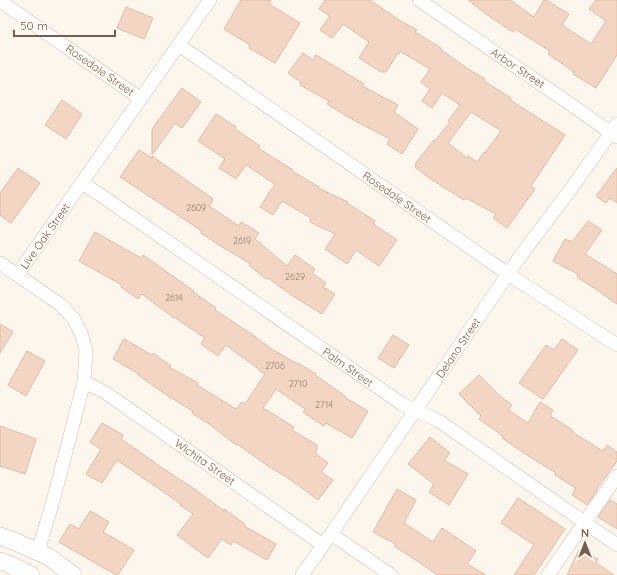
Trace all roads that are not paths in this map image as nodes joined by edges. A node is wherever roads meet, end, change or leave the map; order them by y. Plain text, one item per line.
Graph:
1 (210, 0) edge
2 (419, 0) edge
3 (0, 1) edge
4 (179, 45) junction
5 (141, 99) junction
6 (615, 132) edge
7 (82, 183) junction
8 (0, 263) edge
9 (508, 274) junction
10 (18, 275) junction
11 (617, 345) edge
12 (84, 382) junction
13 (416, 410) junction
14 (617, 476) edge
15 (584, 522) junction
16 (331, 534) junction
17 (0, 536) edge
18 (617, 544) edge
19 (323, 545) junction
20 (39, 552) junction
21 (0, 561) edge
22 (32, 575) edge
23 (73, 575) edge
24 (302, 575) edge
25 (391, 575) edge
26 (548, 575) edge

1 - 4 street, Live Oak Street
2 - 6 street, Arbor Street
3 - 5 street, Rosedale Street
4 - 5 street, Live Oak Street
4 - 9 street, Rosedale Street
5 - 7 street, Live Oak Street
6 - 9 street, Delano Street
7 - 10 street, Live Oak Street
7 - 13 street, Palm Street
8 - 10 street
9 - 11 street, Rosedale Street
9 - 13 street, Delano Street
10 - 12 street, Live Oak Street
12 - 19 street, Wichita Street
12 - 20 street, Live Oak Street
13 - 15 street, Palm Street
13 - 16 street, Delano Street
14 - 15 street
15 - 18 street, Palm Street
15 - 26 street
16 - 19 street, Delano Street
16 - 25 street
17 - 20 street
19 - 24 street, Delano Street
20 - 22 street, Live Oak Street
20 - 23 street
21 - 22 street

